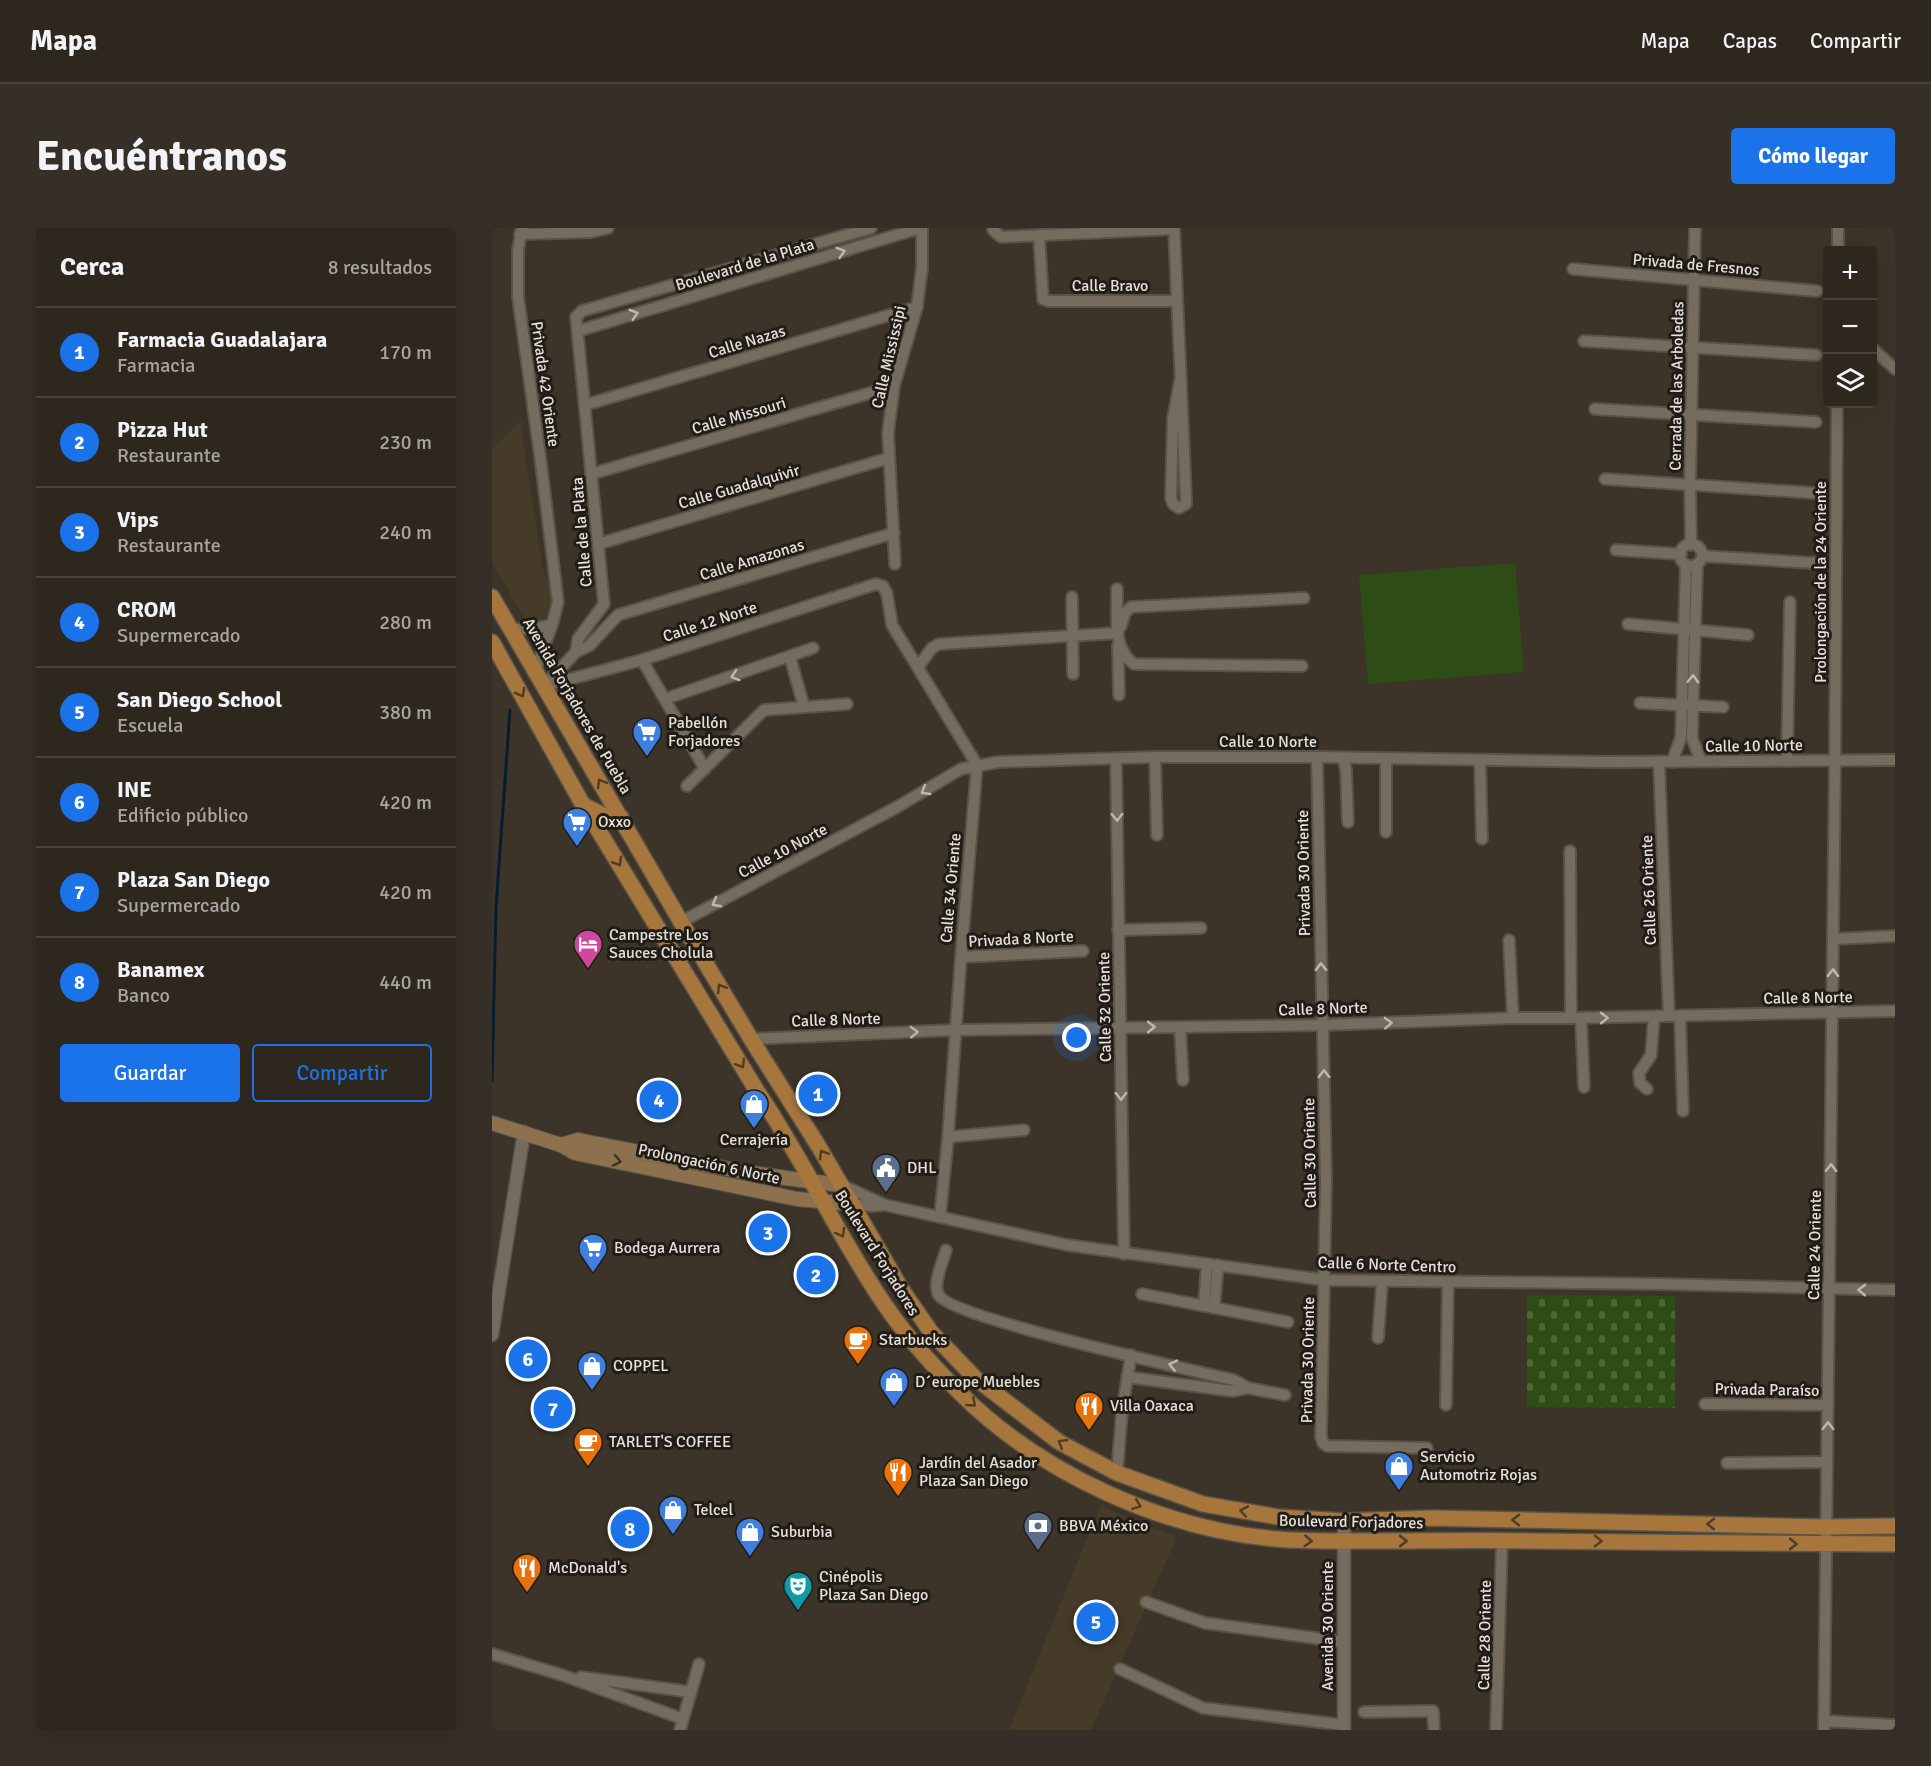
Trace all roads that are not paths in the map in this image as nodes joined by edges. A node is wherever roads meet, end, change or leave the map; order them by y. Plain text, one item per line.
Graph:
1 (608, 228) edge
2 (872, 228) edge
3 (921, 228) edge
4 (1695, 228) edge
5 (1838, 228) edge
6 (1174, 229) edge
7 (521, 231) edge
8 (995, 231) edge
9 (1038, 235) junction
10 (1838, 246) edge
11 (1573, 269) dead end
12 (1693, 279) junction
13 (1817, 291) dead end
14 (1177, 301) junction
15 (917, 307) junction
16 (579, 314) joint
17 (578, 331) junction
18 (1584, 341) dead end
19 (1692, 347) junction
20 (1877, 353) edge
21 (1816, 355) dead end
22 (1895, 369) edge
23 (1180, 381) junction
24 (894, 386) junction
25 (585, 405) junction
26 (1837, 408) edge
27 (1595, 409) dead end
28 (1692, 414) junction
29 (1816, 422) dead end
30 (889, 458) junction
31 (591, 474) junction
32 (1605, 479) dead end
33 (1690, 484) junction
34 (1815, 493) dead end
35 (894, 533) junction
36 (598, 544) junction
37 (1691, 545) junction
38 (1616, 550) dead end
39 (1681, 554) junction
40 (1695, 562) junction
41 (1815, 563) dead end
42 (896, 564) dead end
43 (1118, 589) dead end
44 (492, 597) edge
45 (1072, 597) dead end
46 (1304, 598) dead end
47 (1790, 602) dead end
48 (604, 604) junction
49 (618, 615) junction
50 (1628, 624) dead end
51 (552, 625) junction
52 (511, 629) junction
53 (1690, 630) junction
54 (1748, 635) dead end
55 (1072, 636) junction
56 (1118, 638) junction
57 (492, 642) edge
58 (813, 648) dead end
59 (576, 652) junction
60 (790, 657) junction
61 (642, 660) junction
62 (1302, 666) dead end
63 (918, 667) junction
64 (535, 671) junction
65 (1073, 674) dead end
66 (544, 686) junction
67 (1119, 695) dead end
68 (664, 699) junction
69 (1640, 703) dead end
70 (847, 704) dead end
71 (1687, 705) junction
72 (804, 707) junction
73 (1723, 707) dead end
74 (1155, 757) junction
75 (1317, 757) junction
76 (1343, 758) junction
77 (1116, 759) junction
78 (1386, 759) junction
79 (1787, 760) junction
80 (1835, 760) junction
81 (1895, 760) edge
82 (1480, 761) junction
83 (1701, 761) junction
84 (1659, 762) junction
85 (1672, 762) junction
86 (977, 765) junction
87 (705, 769) junction
88 (687, 786) dead end
89 (584, 805) junction
90 (621, 817) junction
91 (1348, 822) dead end
92 (1386, 832) dead end
93 (1157, 835) dead end
94 (1482, 839) dead end
95 (1570, 851) dead end
96 (681, 922) junction
97 (1201, 928) dead end
98 (1118, 930) junction
99 (1895, 936) edge
100 (1833, 939) junction
101 (1509, 940) dead end
102 (1083, 951) dead end
103 (960, 957) junction
104 (1895, 1011) edge
105 (1832, 1012) junction
106 (1675, 1016) junction
107 (1654, 1017) junction
108 (1513, 1018) junction
109 (1576, 1018) junction
110 (1323, 1025) junction
111 (1120, 1027) junction
112 (1180, 1027) junction
113 (955, 1030) junction
114 (751, 1039) junction
115 (1183, 1080) dead end
116 (1584, 1087) dead end
117 (1647, 1089) dead end
118 (1683, 1111) dead end
119 (492, 1123) edge
120 (1024, 1130) dead end
121 (524, 1132) junction
122 (948, 1137) junction
123 (561, 1145) junction
124 (813, 1182) junction
125 (842, 1185) junction
126 (823, 1201) junction
127 (852, 1204) junction
128 (885, 1205) junction
129 (940, 1217) junction
130 (946, 1250) dead end
131 (1124, 1254) junction
132 (1213, 1265) junction
133 (1325, 1280) junction
134 (1382, 1282) junction
135 (1448, 1282) junction
136 (1829, 1289) junction
137 (1895, 1290) edge
138 (1142, 1294) dead end
139 (1209, 1307) junction
140 (1288, 1322) dead end
141 (492, 1335) edge
142 (1378, 1338) dead end
143 (1131, 1355) junction
144 (1200, 1372) junction
145 (1127, 1377) junction
146 (1197, 1386) junction
147 (1248, 1388) junction
148 (1285, 1395) dead end
149 (1705, 1404) dead end
150 (1446, 1405) dead end
151 (1828, 1405) junction
152 (1427, 1448) dead end
153 (1827, 1462) junction
154 (1727, 1463) dead end
155 (1117, 1473) junction
156 (1344, 1521) junction
157 (1895, 1526) edge
158 (1827, 1527) junction
159 (1502, 1540) junction
160 (1345, 1541) junction
161 (1827, 1544) junction
162 (1895, 1544) edge
163 (1146, 1602) dead end
164 (1344, 1642) junction
165 (492, 1654) edge
166 (699, 1664) dead end
167 (1120, 1669) dead end
168 (562, 1675) junction
169 (691, 1692) junction
170 (1364, 1712) dead end
171 (681, 1725) edge
172 (1824, 1725) edge
173 (1895, 1725) edge
174 (1344, 1728) edge
175 (1434, 1730) edge
176 (1496, 1730) edge

1 - 7 street, Privada 42 Oriente
2 - 16 street, Boulevard de la Plata
3 - 15 street, Calle Mississipi
17 -> 3 street, Boulevard de la Plata
4 - 12 street, Cerrada de las Arboledas
5 - 10 street
6 - 9 street
6 - 14 street
7 - 51 street, Privada 42 Oriente
8 - 9 street
9 - 14 street, Calle Bravo
11 - 12 street, Privada de Fresnos
12 - 13 street, Privada de Fresnos
12 - 19 street, Cerrada de las Arboledas
14 - 23 street
15 - 24 street, Calle Mississipi
15 - 25 street, Calle Nazas
16 - 17 street, Calle de la Plata
17 - 25 street, Calle de la Plata
18 - 19 street
19 - 21 street
19 - 28 street, Cerrada de las Arboledas
20 - 22 street
23 - 23 street
24 - 30 street, Calle Mississipi
24 - 31 street, Calle Missouri
25 - 31 street, Calle de la Plata
26 - 80 street, Prolongación de la 24 Oriente
27 - 28 street
28 - 29 street
28 - 33 street, Cerrada de las Arboledas
30 - 35 street, Calle Mississipi
30 - 36 street, Calle Guadalquivir
31 - 36 street, Calle de la Plata
32 - 33 street
33 - 34 street
33 - 37 street, Cerrada de las Arboledas
35 - 42 street, Calle Mississipi
35 - 49 street, Calle Amazonas
36 - 48 street, Calle de la Plata
37 - 39 street
37 - 40 street
38 - 39 street
39 - 40 street
40 - 41 street
40 - 53 street
43 - 56 street
44 - 52 main road, Avenida Forjadores de Puebla
45 - 55 street
46 - 56 street
47 - 79 street
48 - 49 street
48 - 59 street
49 - 59 street
50 - 53 street
51 - 52 street
51 - 64 street, Privada 42 Oriente
52 - 64 main road, Avenida Forjadores de Puebla
53 - 54 street
53 - 71 street
55 - 56 street
55 - 63 street
55 - 65 street
56 - 62 street
56 - 67 street
57 -> 89 main road
58 - 60 street
59 - 66 street
60 -> 68 street
60 - 72 street
61 - 63 street, Calle 12 Norte
61 - 66 street, Calle 12 Norte
61 - 68 street
63 - 86 street
64 - 66 main road, Avenida Forjadores de Puebla
90 -> 66 main road, Avenida Forjadores de Puebla
68 - 87 street
69 - 71 street
70 - 72 street
71 - 73 street
71 - 83 street
71 - 85 street
72 - 87 street
74 - 75 street, Calle 10 Norte
74 - 77 street, Calle 10 Norte
74 - 93 street
75 - 76 street, Calle 10 Norte
110 -> 75 street, Privada 30 Oriente
76 - 78 street, Calle 10 Norte
76 - 91 street
77 - 86 street, Calle 10 Norte
77 -> 98 street, Calle 32 Oriente
78 - 82 street, Calle 10 Norte
78 - 92 street
79 - 80 street, Calle 10 Norte
79 - 83 street, Calle 10 Norte
80 - 81 street, Calle 10 Norte
80 - 100 street, Calle 24 Oriente
82 - 84 street, Calle 10 Norte
82 - 94 street
83 - 85 street, Calle 10 Norte
84 - 85 street, Calle 10 Norte
84 - 106 street, Calle 26 Oriente
86 -> 96 street, Calle 10 Norte
86 - 103 street, Calle 34 Oriente
87 - 88 street
89 - 90 main road
89 -> 124 main road
90 - 96 main road, Avenida Forjadores de Puebla
95 - 109 street
114 -> 96 main road, Avenida Forjadores de Puebla
97 - 98 street
98 - 111 street, Calle 32 Oriente
99 - 100 street
105 -> 100 street, Calle 24 Oriente
101 - 108 street
102 - 103 street, Privada 8 Norte
103 - 113 street, Calle 34 Oriente
104 - 105 street, Calle 8 Norte
105 - 106 street, Calle 8 Norte
136 -> 105 street, Calle 24 Oriente
106 - 107 street, Calle 8 Norte
106 - 118 street, Calle 26 Oriente
109 -> 107 street, Calle 8 Norte
107 - 117 street
108 - 109 street, Calle 8 Norte
110 -> 108 street, Calle 8 Norte
109 - 116 street
110 - 112 street, Calle 8 Norte
133 -> 110 street, Calle 30 Oriente
111 -> 112 street, Calle 8 Norte
111 - 113 street, Calle 8 Norte
111 -> 131 street, Calle 32 Oriente
112 - 115 street
114 -> 113 street, Calle 8 Norte
113 - 122 street, Calle 34 Oriente
125 -> 114 main road, Avenida Forjadores de Puebla
119 - 121 main road, Prolongación 6 Norte
120 - 122 street
121 - 123 main road, Prolongación 6 Norte
121 - 141 street
122 - 129 street, Calle 34 Oriente
123 - 124 main road, Prolongación 6 Norte
123 -> 126 main road, Prolongación 6 Norte
124 - 125 main road, Prolongación 6 Norte
124 - 126 main road, Boulevard Forjadores
125 - 127 main road, Avenida Forjadores de Puebla
125 - 128 street, Calle 6 Norte Centro
126 - 127 main road, Prolongación 6 Norte
126 -> 160 main road, Boulevard Forjadores
127 - 128 street, Calle 6 Norte Centro
155 -> 127 main road, Boulevard Forjadores
128 - 129 street, Calle 6 Norte Centro
129 - 131 street, Calle 6 Norte Centro
130 - 143 street
131 - 132 street, Calle 6 Norte Centro
132 - 133 street, Calle 6 Norte Centro
132 - 139 street
133 - 134 street, Calle 6 Norte Centro
133 - 152 street, Privada 30 Oriente
134 - 135 street, Calle 6 Norte Centro
134 - 142 street
135 - 136 street, Calle 6 Norte Centro
135 - 150 street
137 -> 136 street, Calle 6 Norte Centro
136 - 151 street, Calle 24 Oriente
138 - 139 street
139 - 140 street
144 -> 143 street
143 - 145 street
144 - 146 street
144 - 147 street
145 - 146 street
145 - 155 street
146 - 147 street
147 - 148 street
149 - 151 street, Privada Paraíso
153 -> 151 street, Calle 24 Oriente
153 - 154 street
153 - 158 street, Calle 24 Oriente
156 -> 155 main road, Boulevard Forjadores
158 -> 156 main road, Boulevard Forjadores
156 - 160 street, Avenida 30 Oriente
157 - 158 main road, Boulevard Forjadores
158 - 161 street, Calle 24 Oriente
160 -> 159 main road, Boulevard Forjadores
159 -> 161 main road, Boulevard Forjadores
159 - 176 street, Calle 28 Oriente
160 - 164 street, Avenida 30 Oriente
161 - 162 main road, Boulevard Forjadores
161 - 172 street, Calle 24 Oriente
163 - 164 street
164 - 174 street, Avenida 30 Oriente
165 - 168 street
166 - 169 street
167 - 174 street
168 - 169 street
168 - 171 street
169 - 171 street
170 - 175 street
172 - 173 street

